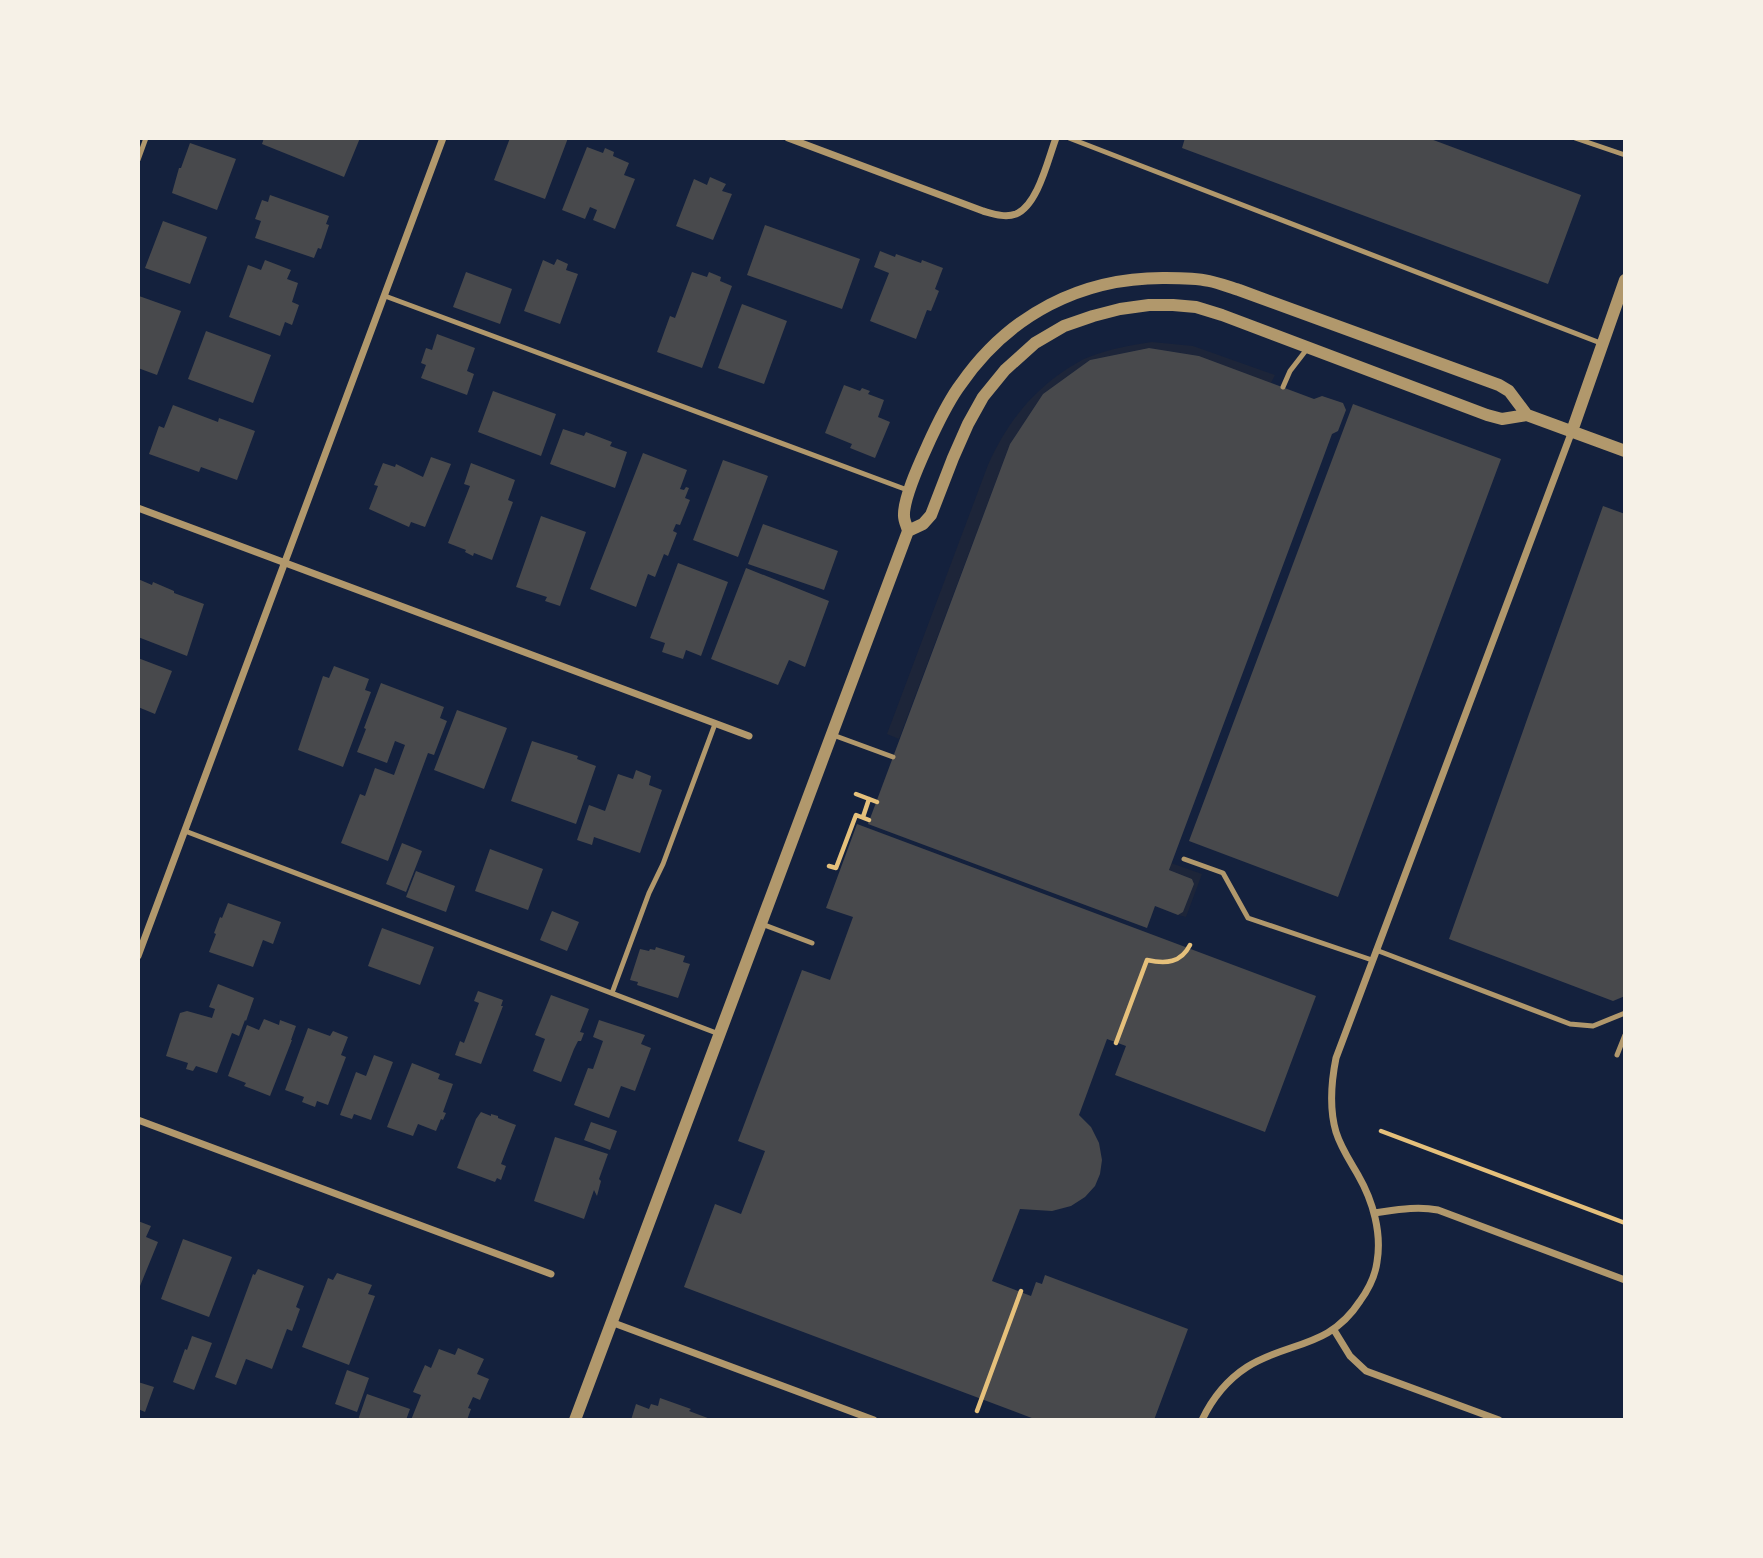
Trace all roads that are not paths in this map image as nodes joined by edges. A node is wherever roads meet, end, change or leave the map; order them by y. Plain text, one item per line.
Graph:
1 (146, 138) edge
2 (443, 138) edge
3 (788, 138) edge
4 (1056, 138) edge
5 (1069, 138) edge
6 (1576, 138) edge
7 (1625, 155) edge
8 (138, 160) edge
9 (1625, 280) edge
10 (384, 296) junction
11 (1602, 344) junction
12 (1308, 348) junction
13 (1283, 387) dead end
14 (1527, 415) junction
15 (1572, 432) junction
16 (1625, 452) edge
17 (909, 491) junction
18 (138, 508) edge
19 (908, 531) junction
20 (285, 563) junction
21 (715, 724) junction
22 (832, 734) junction
23 (749, 736) dead end
24 (893, 757) dead end
25 (186, 831) junction
26 (1184, 859) dead end
27 (760, 924) junction
28 (812, 943) dead end
29 (1376, 950) junction
30 (138, 956) edge
31 (1372, 960) junction
32 (612, 993) junction
33 (1625, 1013) edge
34 (719, 1034) junction
35 (1625, 1035) edge
36 (1617, 1055) dead end
37 (138, 1119) edge
38 (1374, 1213) junction
39 (551, 1274) dead end
40 (1625, 1280) edge
41 (611, 1322) junction
42 (1334, 1329) junction
43 (575, 1420) edge
44 (874, 1420) edge
45 (1202, 1420) edge
46 (1499, 1420) edge

1 - 8 lane
2 - 10 street
3 - 4 street
5 - 11 lane
6 - 7 lane
9 - 11 street
10 - 17 lane
10 - 20 street
11 - 15 street
12 - 13 lane
12 - 14 street
12 - 19 street
14 - 15 street
14 - 17 street
15 - 16 street
15 - 29 street
17 - 19 street
18 - 20 street
19 - 22 street
20 - 21 street
20 - 25 street
21 - 23 street
21 - 32 lane
22 - 24 lane
22 - 27 street
25 - 30 street
25 - 32 lane
26 - 31 lane
27 - 28 lane
27 - 34 street
29 - 31 street
29 - 33 lane
31 - 38 street
32 - 34 lane
34 - 41 street
35 - 36 lane
37 - 39 street
38 - 40 street
38 - 42 street
41 - 43 street
41 - 44 street
42 - 45 street
42 - 46 street

